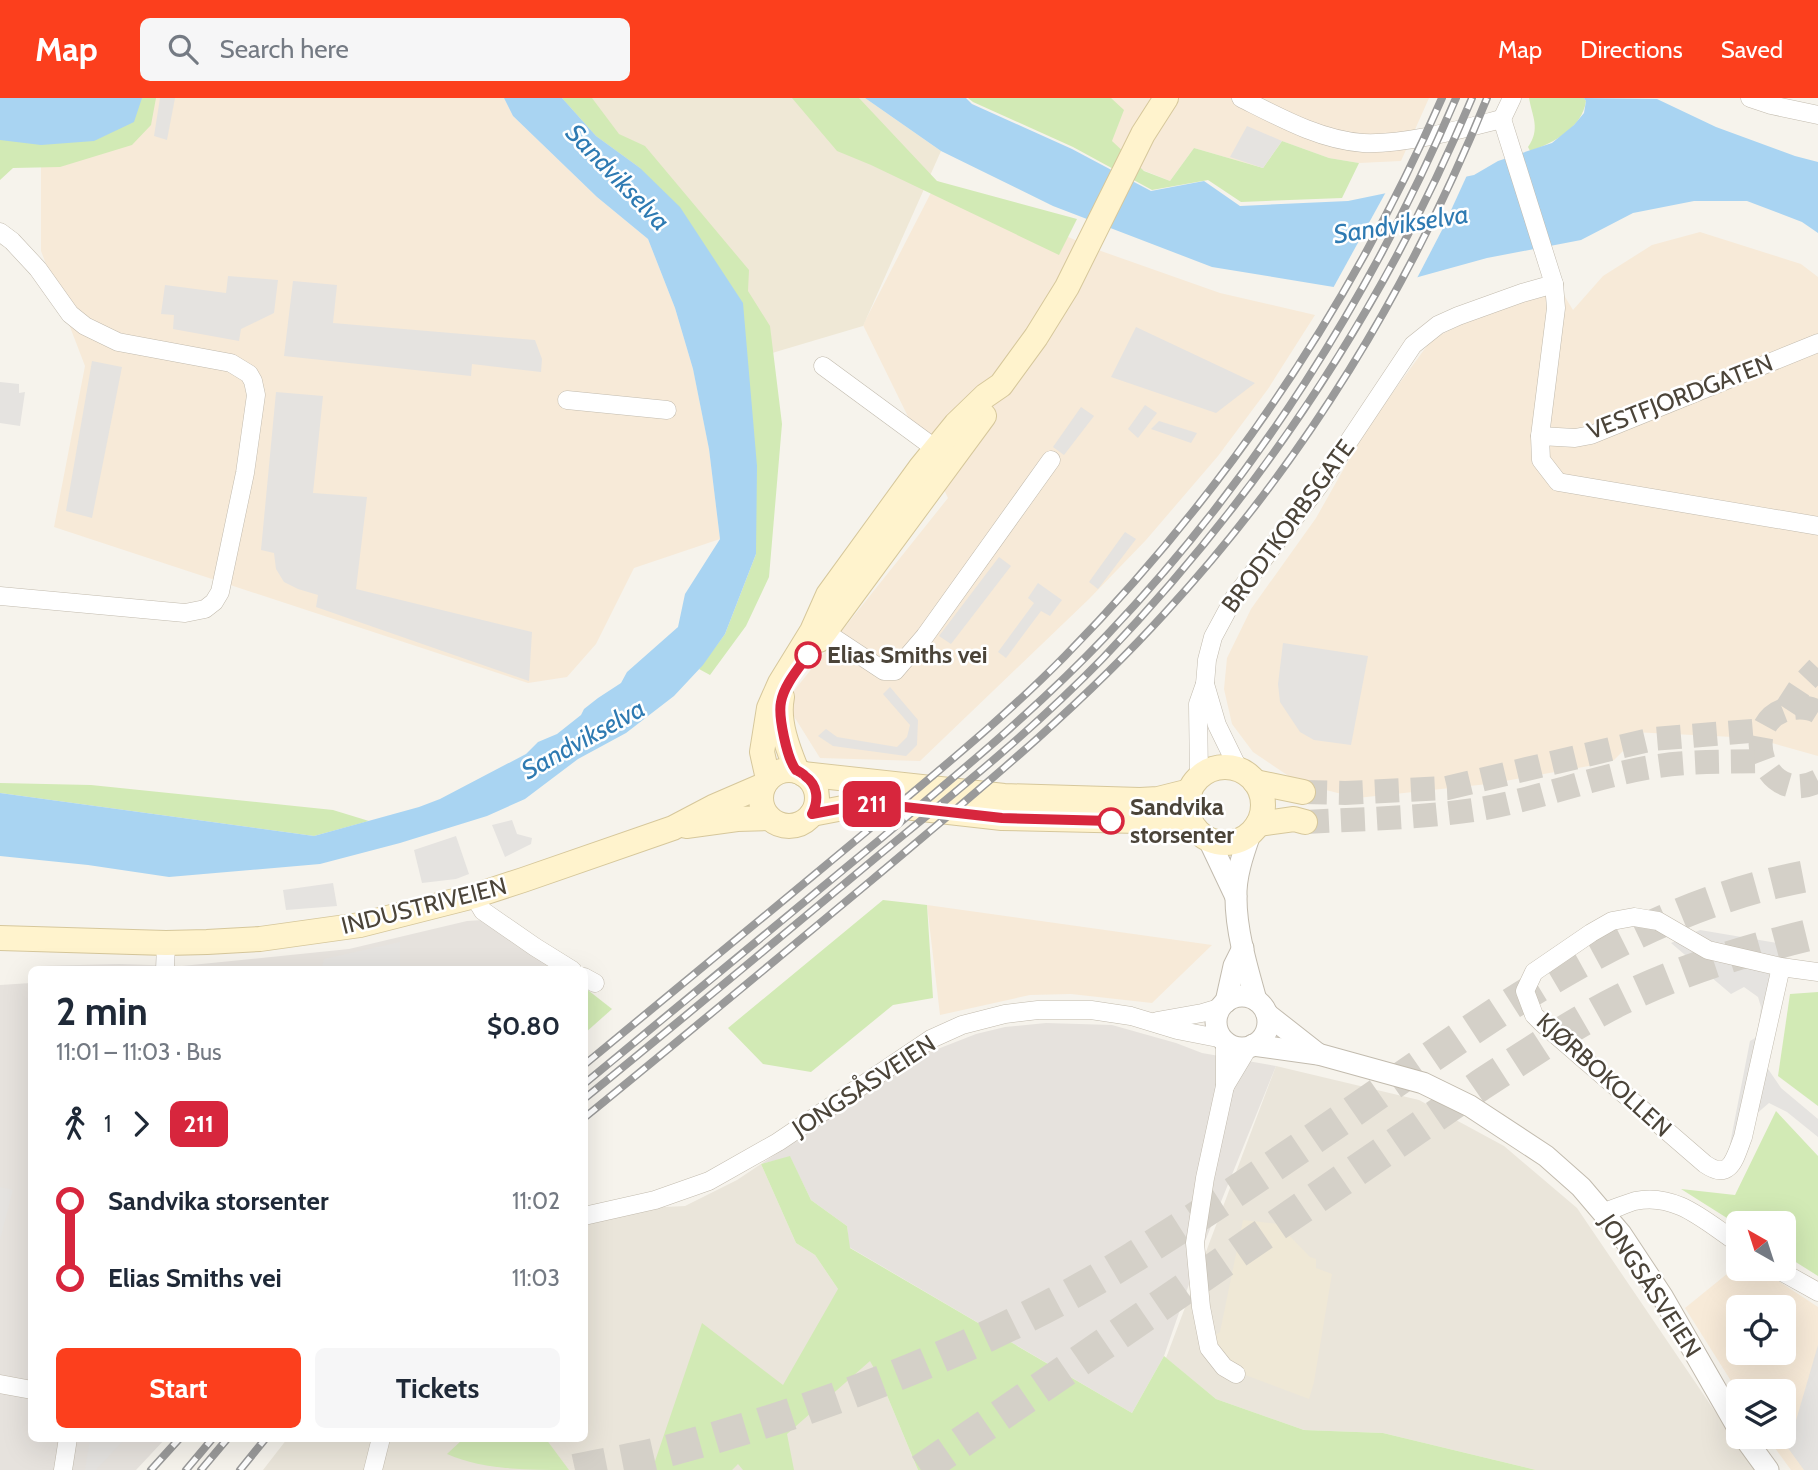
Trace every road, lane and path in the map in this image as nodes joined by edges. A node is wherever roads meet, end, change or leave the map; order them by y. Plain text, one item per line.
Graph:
1 (1154, 98) edge
2 (1166, 98) edge
3 (1241, 98) edge
4 (1512, 98) edge
5 (1751, 98) edge
6 (1818, 115) edge
7 (1502, 119) junction
8 (1143, 134) junction
9 (0, 232) edge
10 (1554, 284) junction
11 (1818, 343) edge
12 (822, 366) dead end
13 (567, 400) dead end
14 (662, 410) dead end
15 (1540, 436) junction
16 (943, 454) junction
17 (1051, 460) dead end
18 (1818, 526) edge
19 (0, 596) edge
20 (825, 632) junction
21 (1205, 684) junction
22 (800, 772) junction
23 (1247, 776) junction
24 (766, 782) junction
25 (1194, 785) junction
26 (1303, 792) tunnel mouth
27 (812, 814) junction
28 (769, 818) junction
29 (1304, 822) tunnel mouth
30 (673, 828) junction
31 (1254, 829) junction
32 (1202, 834) junction
33 (474, 896) junction
34 (1236, 897) junction
35 (0, 938) edge
36 (166, 943) junction
37 (1243, 948) junction
38 (166, 966) edge
39 (566, 966) edge
40 (1781, 967) junction
41 (1818, 972) edge
42 (1224, 1004) junction
43 (1261, 1007) junction
44 (1155, 1022) junction
45 (1224, 1040) junction
46 (1251, 1046) junction
47 (1318, 1054) junction
48 (1225, 1086) junction
49 (1604, 1212) junction
50 (588, 1215) edge
51 (1726, 1235) edge
52 (1796, 1280) edge
53 (1818, 1292) edge
54 (1236, 1374) dead end
55 (0, 1384) edge
56 (28, 1389) edge
57 (1726, 1407) edge
58 (67, 1442) edge
59 (380, 1442) edge
60 (1753, 1449) edge
61 (63, 1470) edge
62 (373, 1470) edge
63 (1768, 1470) edge

1 - 8 main road
2 - 8 main road
3 - 7 street
4 - 7 street
5 - 6 street
7 - 10 street
8 - 16 main road
9 - 19 street
10 - 15 street
10 - 21 street, BRODTKORBSGATE
11 - 15 street, VESTFJORDGATEN
12 - 16 street
13 - 14 street
15 - 18 street
16 - 20 main road
16 - 24 main road
17 - 20 street
20 - 22 main road
21 - 23 street, BRODTKORBSGATE
21 - 25 street, BRODTKORBSGATE
22 - 24 main road
22 - 25 main road
22 - 27 main road
23 - 25 main road
23 - 26 main road
23 - 31 main road
24 - 28 main road
24 - 30 main road, INDUSTRIVEIEN
25 - 32 main road
27 - 28 main road
27 - 32 main road
28 - 30 main road, INDUSTRIVEIEN
29 - 31 main road
30 - 33 main road, INDUSTRIVEIEN
31 - 32 main road
31 - 34 street
32 - 34 street
33 - 36 main road, INDUSTRIVEIEN
33 - 39 street
34 - 37 street
35 - 36 main road, INDUSTRIVEIEN
36 - 38 street
37 - 42 street
37 - 43 street
40 - 40 street, KJØRBOKOLLEN
40 - 41 street, KJØRBOKOLLEN
42 - 43 street
42 - 44 street, JONGSÅSVEIEN
42 - 45 street
43 - 46 street
43 - 47 street, JONGSÅSVEIEN
44 - 45 street, JONGSÅSVEIEN
44 - 50 street, JONGSÅSVEIEN
45 - 46 street
45 - 48 street
46 - 47 street, JONGSÅSVEIEN
46 - 48 street
47 - 49 street, JONGSÅSVEIEN
48 - 54 street
49 - 51 street
49 - 57 street, JONGSÅSVEIEN
52 - 53 street
55 - 56 street
58 - 61 street
59 - 62 street
60 - 63 street

